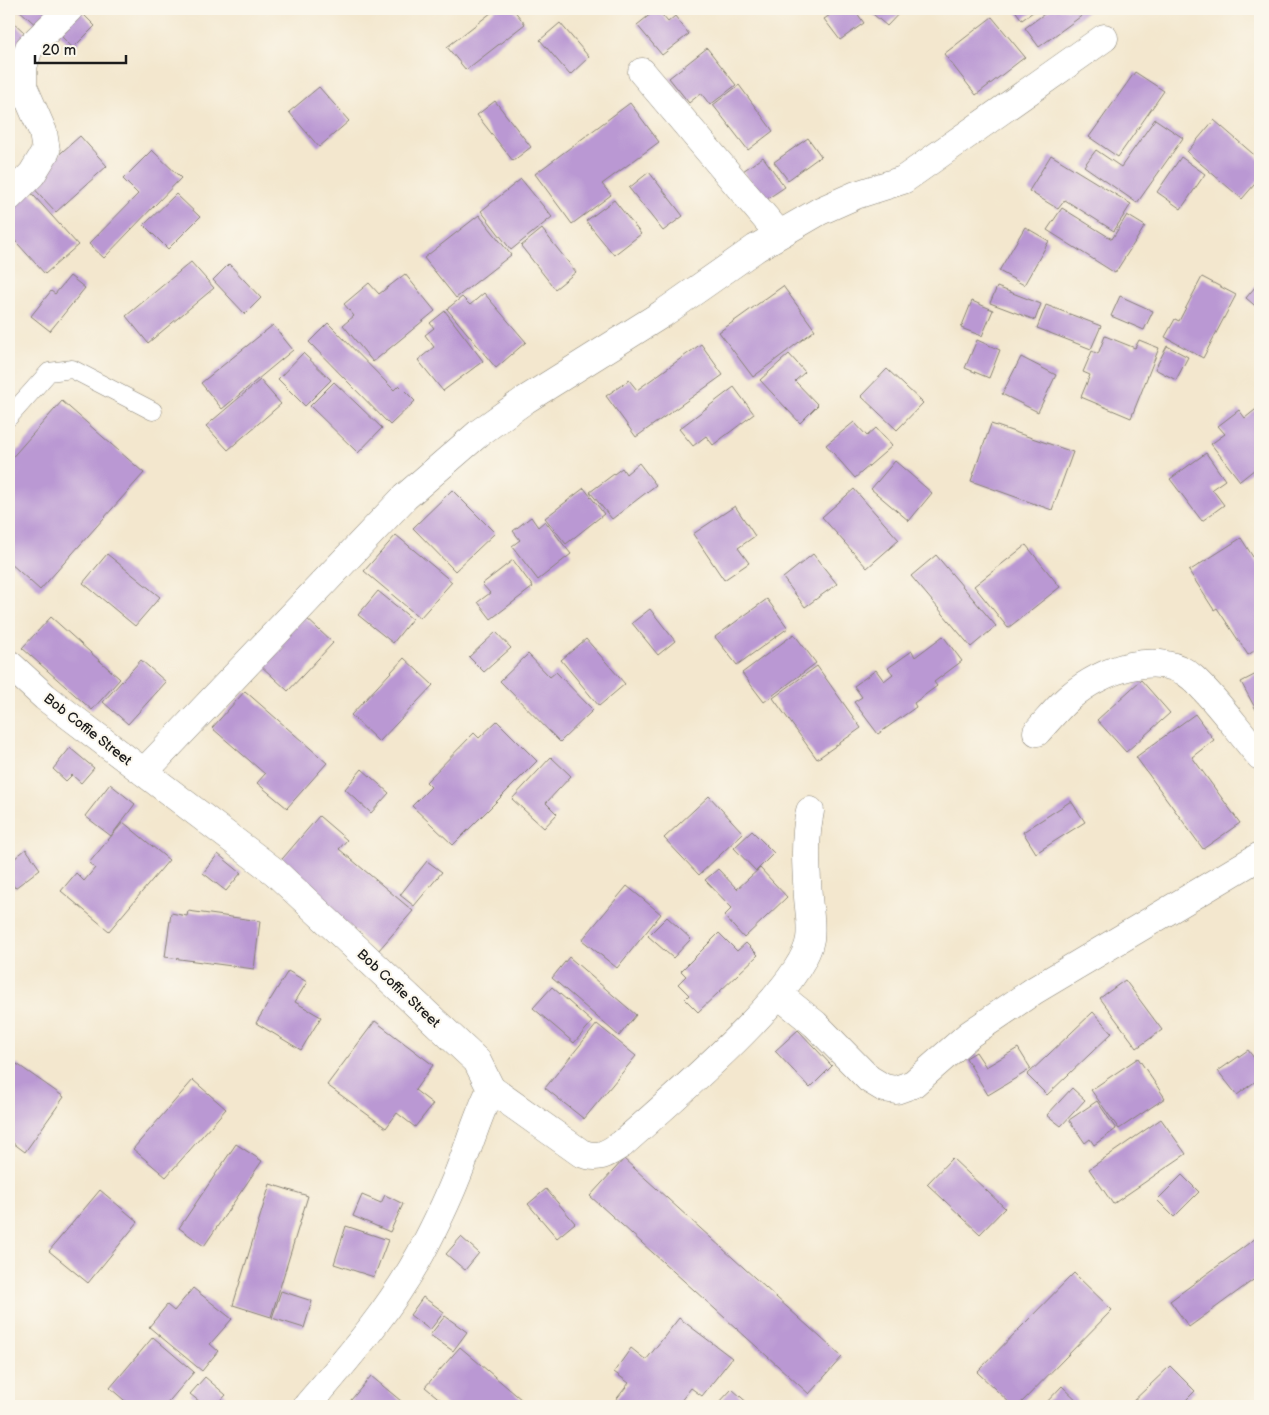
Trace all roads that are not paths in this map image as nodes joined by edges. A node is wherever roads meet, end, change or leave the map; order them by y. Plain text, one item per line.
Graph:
1 (69, 9) edge
2 (1104, 38) dead end
3 (642, 72) dead end
4 (9, 197) edge
5 (779, 234) junction
6 (154, 410) dead end
7 (9, 417) edge
8 (9, 664) edge
9 (1037, 732) dead end
10 (1260, 756) edge
11 (144, 772) junction
12 (810, 811) dead end
13 (1260, 856) edge
14 (779, 995) junction
15 (491, 1089) junction
16 (307, 1406) edge

1 - 4 street
2 - 5 street
3 - 5 street
5 - 11 street
6 - 7 lane
8 - 11 street, Bob Coffie Street
9 - 10 street
11 - 15 street, Bob Coffie Street
12 - 14 street
13 - 14 street
14 - 15 street
15 - 16 street

